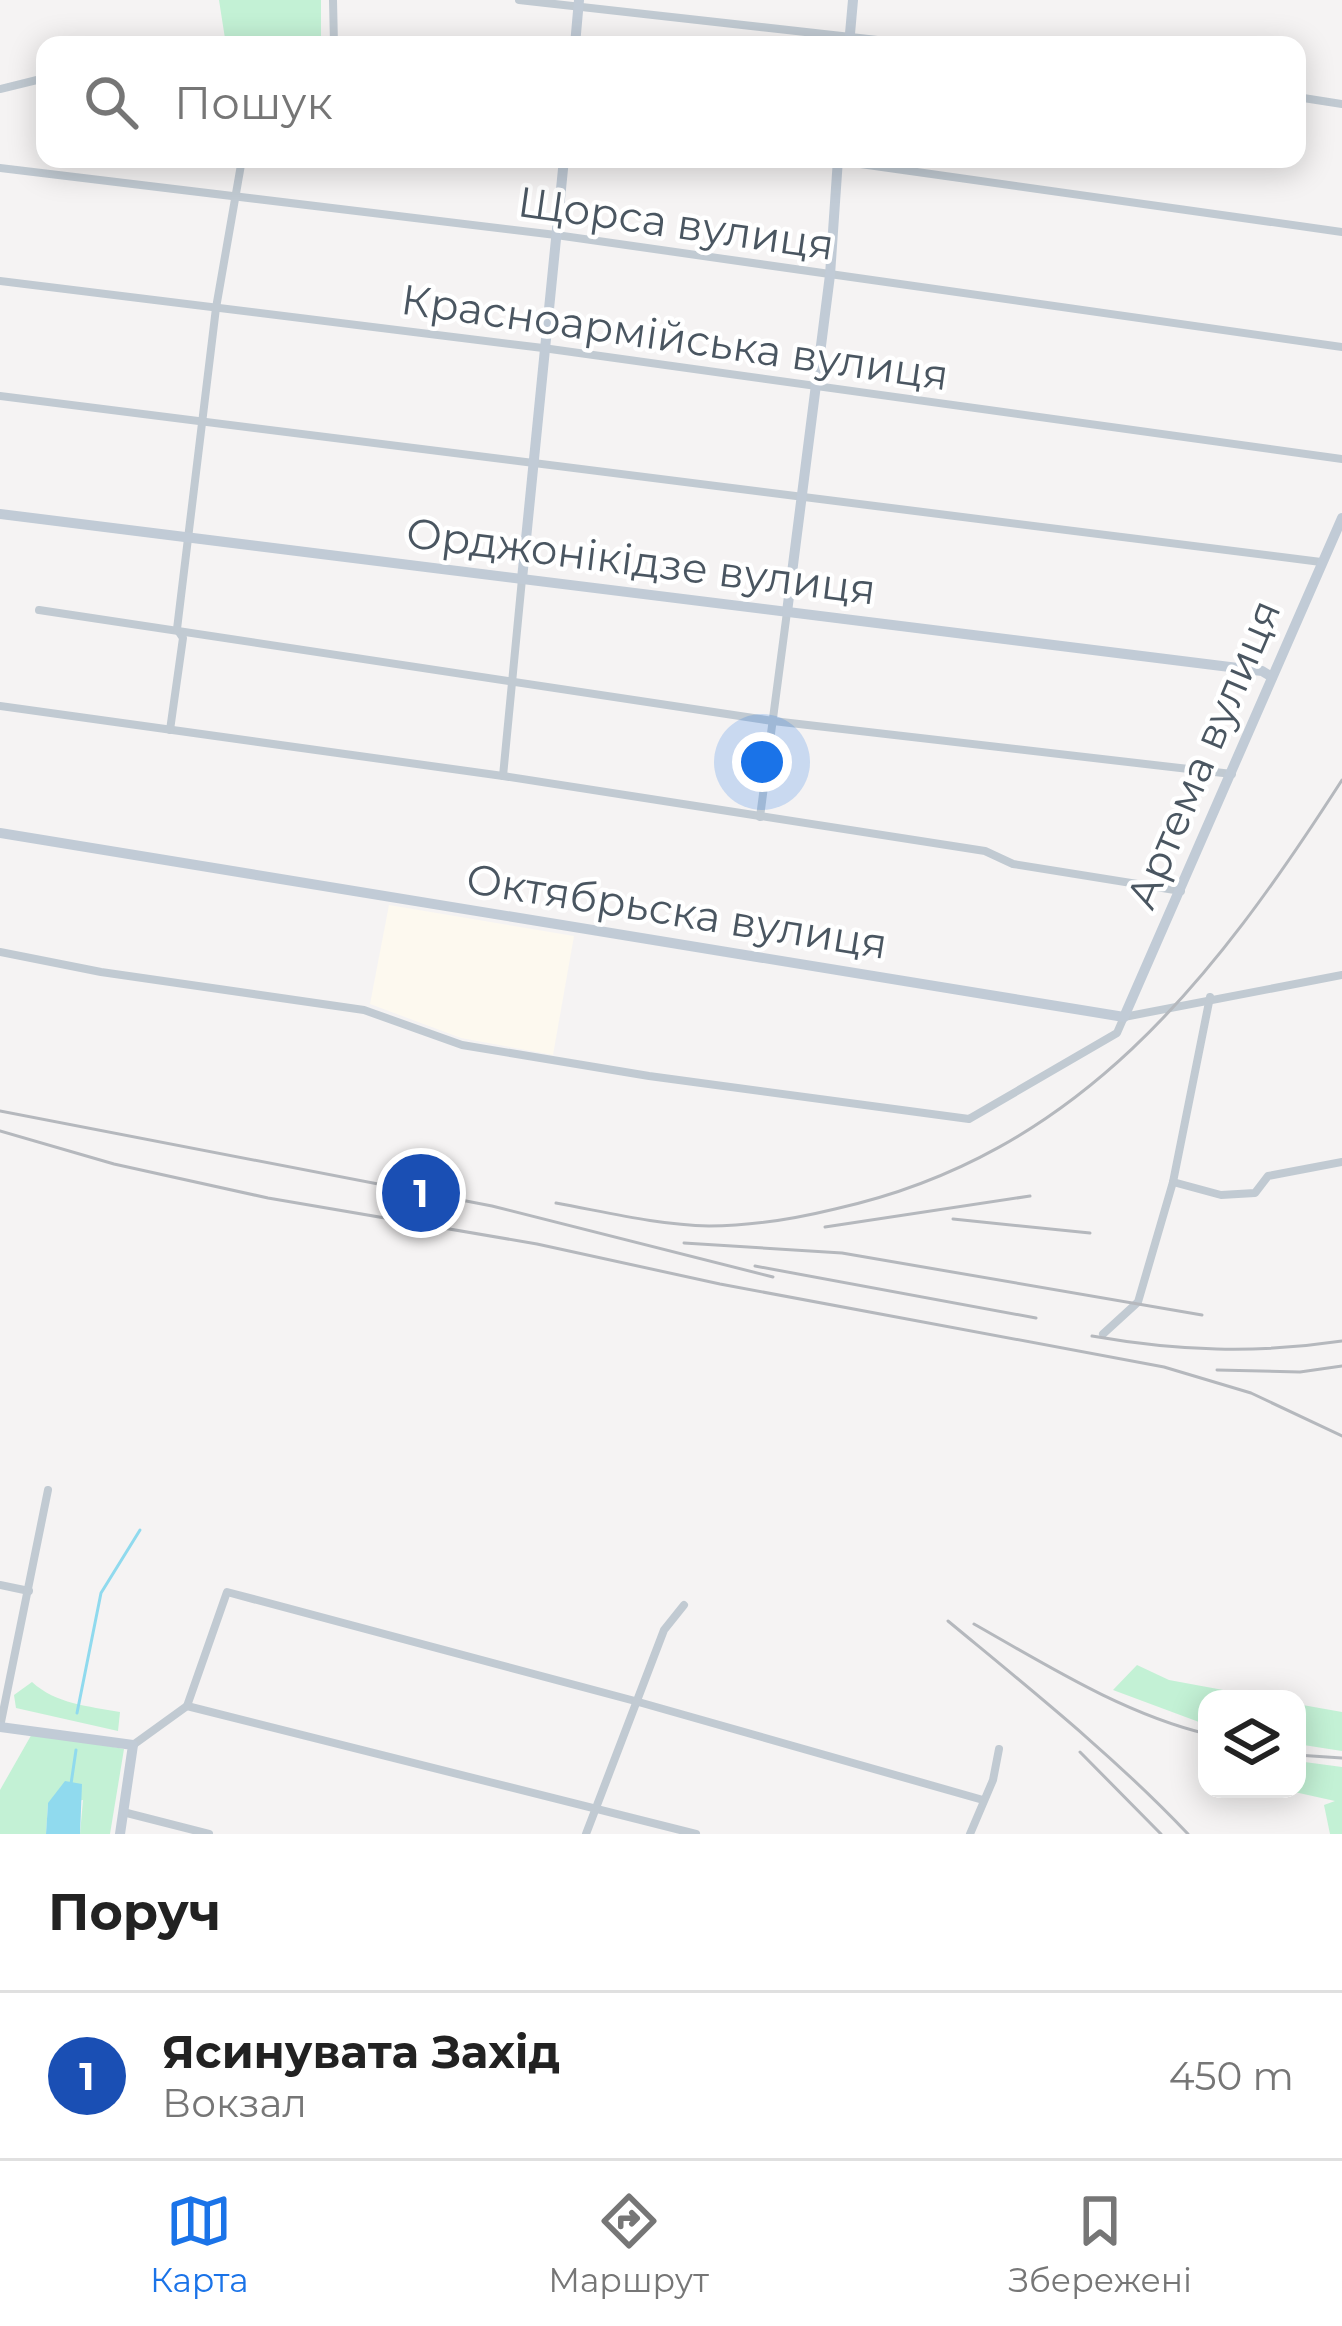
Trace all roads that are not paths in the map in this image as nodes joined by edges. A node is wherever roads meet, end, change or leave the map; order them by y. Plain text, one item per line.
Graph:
1 (333, 0) edge
2 (519, 0) edge
3 (853, 0) edge
4 (579, 3) edge
5 (334, 36) edge
6 (576, 36) edge
7 (820, 36) edge
8 (849, 36) edge
9 (36, 80) edge
10 (0, 89) edge
11 (1306, 99) edge
12 (1342, 104) edge
13 (0, 168) edge
14 (241, 168) edge
15 (563, 168) edge
16 (834, 168) edge
17 (890, 168) edge
18 (238, 196) junction
19 (1342, 232) edge
20 (556, 235) junction
21 (830, 275) junction
22 (0, 281) edge
23 (216, 308) junction
24 (1342, 347) edge
25 (543, 348) junction
26 (817, 386) junction
27 (0, 396) edge
28 (202, 421) junction
29 (1342, 459) edge
30 (535, 461) junction
31 (802, 495) junction
32 (0, 514) edge
33 (1342, 518) edge
34 (188, 537) junction
35 (1321, 562) junction
36 (522, 579) junction
37 (39, 610) dead end
38 (787, 612) junction
39 (177, 629) junction
40 (1272, 676) junction
41 (514, 681) junction
42 (0, 706) edge
43 (772, 721) junction
44 (170, 730) junction
45 (1233, 774) junction
46 (503, 776) junction
47 (760, 817) junction
48 (0, 832) edge
49 (1181, 891) junction
50 (0, 952) edge
51 (1342, 975) edge
52 (1210, 997) junction
53 (1124, 1017) junction
54 (1342, 1162) edge
55 (1173, 1182) junction
56 (1102, 1334) dead end
57 (48, 1490) dead end
58 (0, 1585) edge
59 (29, 1591) junction
60 (684, 1605) dead end
61 (635, 1701) junction
62 (187, 1706) junction
63 (0, 1727) edge
64 (133, 1745) junction
65 (999, 1749) dead end
66 (983, 1800) junction
67 (596, 1808) junction
68 (123, 1812) junction
69 (120, 1834) edge
70 (209, 1834) edge
71 (586, 1834) edge
72 (696, 1834) edge
73 (970, 1834) edge

1 - 5 street
2 - 4 street
3 - 8 main road
4 - 6 main road
4 - 7 street
9 - 10 street
11 - 12 street
13 - 18 street, Щорса вулиця
14 - 18 street
15 - 20 main road
16 - 21 main road
17 - 19 street
18 - 20 street, Щорса вулиця
18 - 23 street
20 - 21 street, Щорса вулиця
20 - 25 main road
21 - 24 street, Щорса вулиця
21 - 26 main road
22 - 23 street, Красноармійська вулиця
23 - 25 street, Красноармійська вулиця
23 - 28 street
25 - 26 street, Красноармійська вулиця
25 - 30 main road
26 - 29 street, Красноармійська вулиця
26 - 31 main road
27 - 28 street
28 - 30 street
28 - 34 street
30 - 31 street
30 - 36 main road
31 - 35 street
31 - 38 main road
32 - 34 main road, Орджонікідзе вулиця
33 - 35 main road, Артема вулиця
34 - 36 main road, Орджонікідзе вулиця
34 - 39 street
35 - 40 main road, Артема вулиця
36 - 38 main road, Орджонікідзе вулиця
36 - 41 street
37 - 39 street
38 - 40 main road, Орджонікідзе вулиця
38 - 43 street
39 - 41 street
39 - 44 street
40 - 45 main road, Артема вулиця
41 - 43 street
41 - 46 street
42 - 44 street
43 - 45 street
43 - 47 street
44 - 46 street
45 - 49 main road, Артема вулиця
46 - 47 street
47 - 49 street
48 - 53 main road, Октябрьска вулиця
49 - 53 main road, Артема вулиця
50 - 53 street
51 - 52 street, Октябрьска вулиця
52 - 53 street, Октябрьска вулиця
52 - 55 street
54 - 55 street
55 - 56 street
57 - 59 street
58 - 59 street
59 - 63 street
60 - 61 street
61 - 62 street
61 - 66 street
61 - 67 street
62 - 64 street
62 - 67 street
63 - 64 main road
64 - 68 main road
65 - 66 street
66 - 73 street
67 - 71 street
67 - 72 street
68 - 69 main road
68 - 70 street

